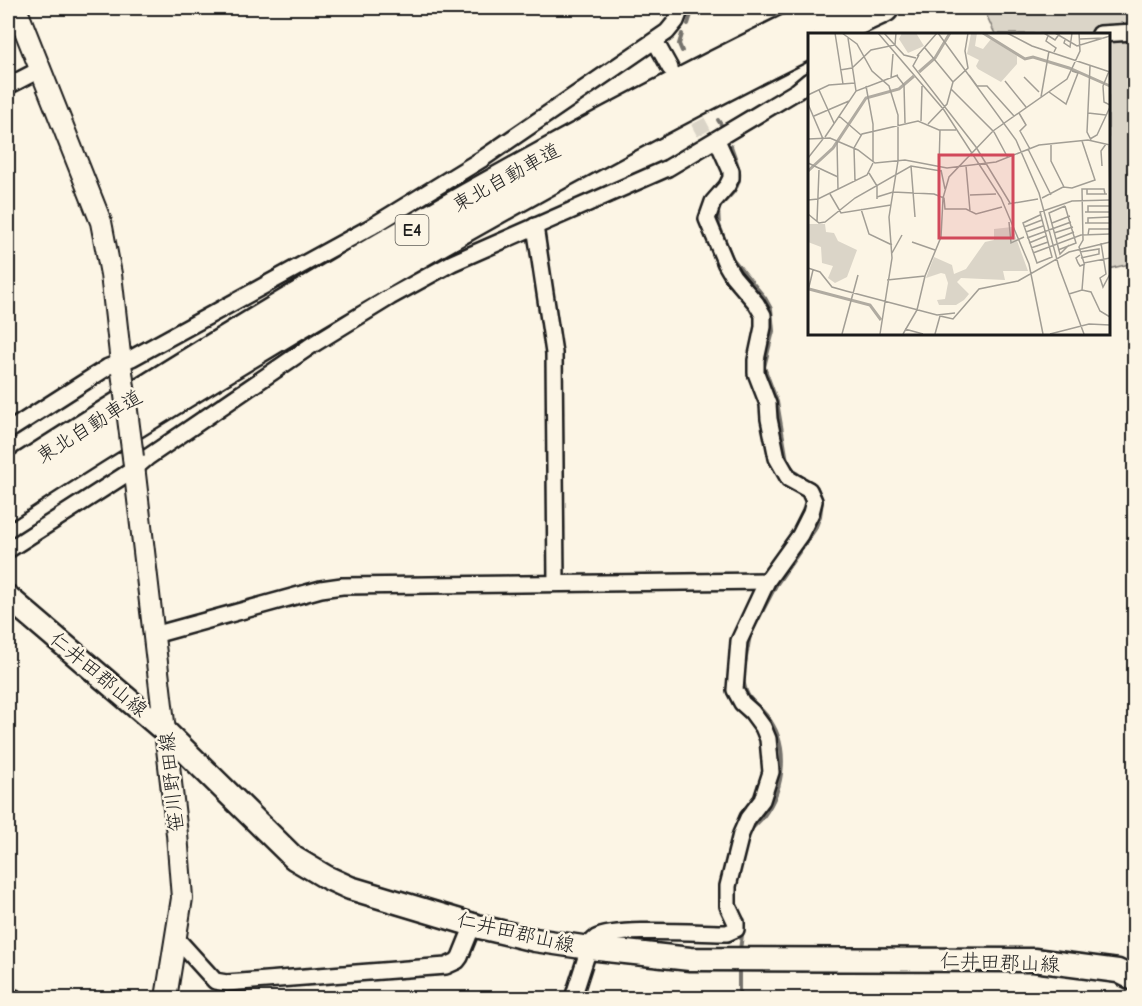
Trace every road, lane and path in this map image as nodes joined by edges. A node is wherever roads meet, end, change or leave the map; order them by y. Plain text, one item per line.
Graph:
1 (16, 8) edge
2 (681, 8) edge
3 (831, 8) edge
4 (885, 8) edge
5 (1134, 32) edge
6 (830, 33) edge
7 (1109, 33) edge
8 (655, 41) junction
9 (808, 44) edge
10 (670, 68) dead end
11 (41, 69) junction
12 (808, 82) edge
13 (8, 86) edge
14 (709, 139) junction
15 (535, 225) junction
16 (122, 367) junction
17 (8, 431) edge
18 (134, 463) junction
19 (8, 477) edge
20 (8, 505) edge
21 (8, 550) edge
22 (767, 581) junction
23 (556, 582) junction
24 (8, 597) edge
25 (154, 635) junction
26 (166, 732) junction
27 (473, 925) junction
28 (177, 939) junction
29 (589, 948) junction
30 (1134, 979) edge
31 (227, 983) junction
32 (8, 998) edge
33 (15, 999) edge
34 (166, 999) edge
35 (225, 999) edge
36 (573, 999) edge

1 - 11 street, 笹川野田線
2 - 8 street
3 - 19 highway, 東北自動車道 / E4
4 - 6 highway
5 - 7 street
8 - 10 street
8 - 16 street
9 - 20 highway, 東北自動車道 / E4
11 - 13 street
11 - 16 street, 笹川野田線
12 - 14 street
14 - 15 street
14 - 22 street
15 - 18 street
15 - 23 street
16 - 17 street
16 - 18 street, 笹川野田線, bridge
18 - 21 street
18 - 25 street, 笹川野田線
22 - 23 street
22 - 29 street
23 - 25 street
24 - 26 main road, 仁井田郡山線
25 - 26 street, 笹川野田線
26 - 27 main road, 仁井田郡山線
26 - 28 street, 笹川野田線
27 - 29 main road, 仁井田郡山線
27 - 31 street
28 - 31 street
28 - 34 street, 笹川野田線
29 - 30 main road, 仁井田郡山線
29 - 36 street
31 - 35 street
32 - 33 street

